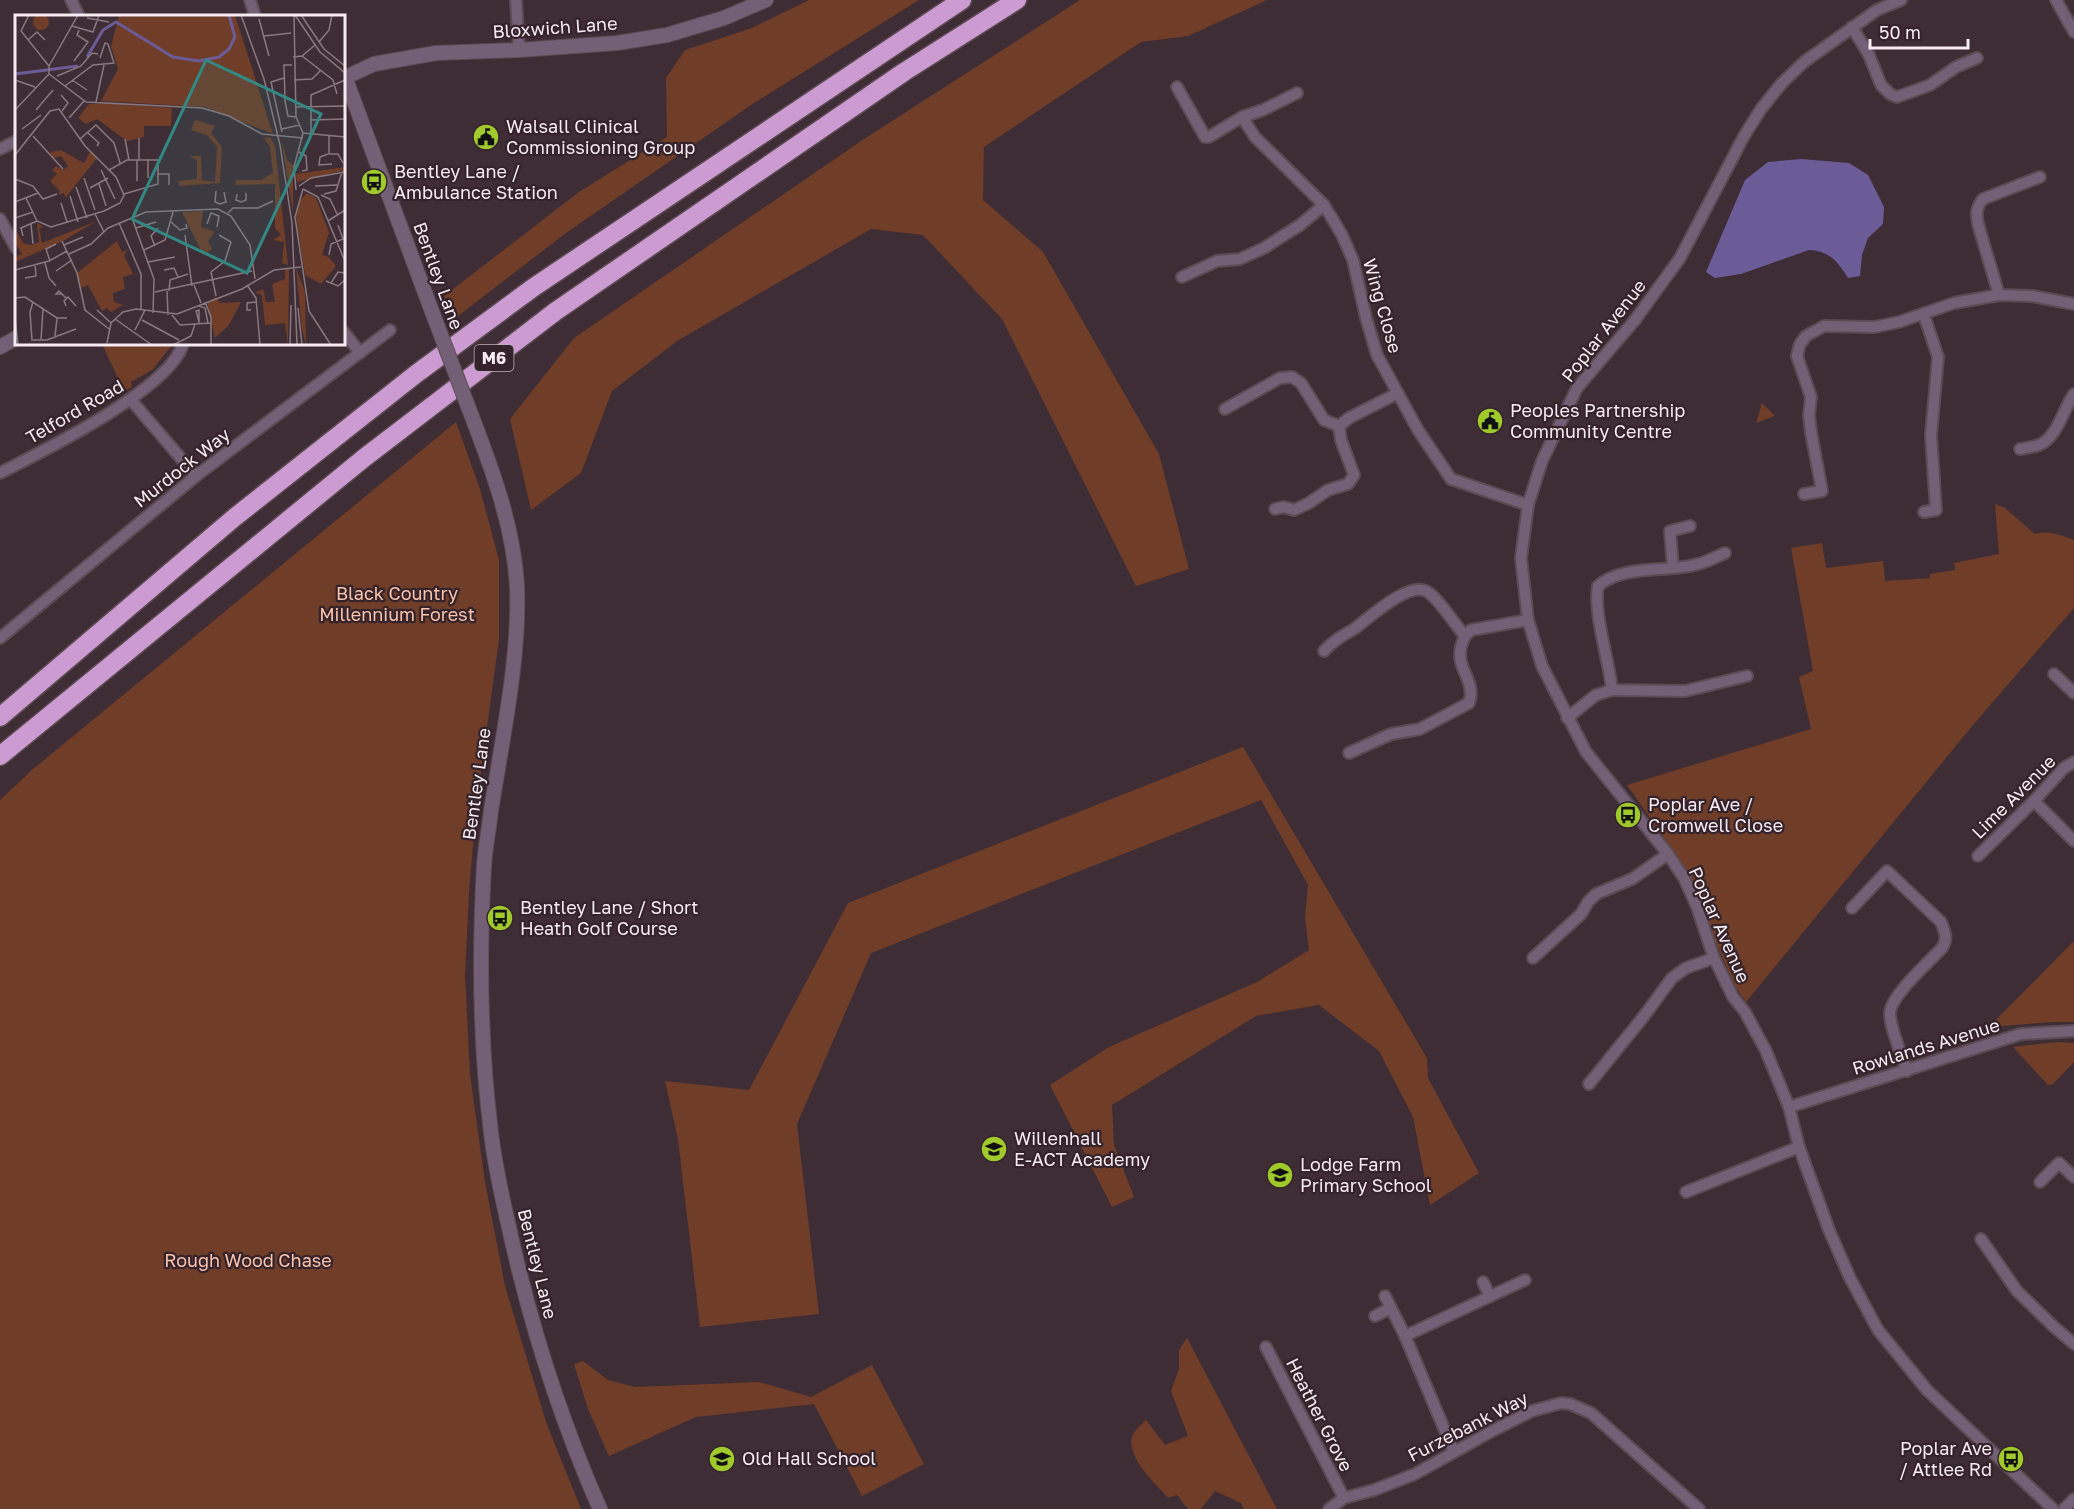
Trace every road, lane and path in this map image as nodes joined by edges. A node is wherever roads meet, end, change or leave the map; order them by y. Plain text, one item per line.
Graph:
1 (71, 0) edge
2 (250, 0) edge
3 (516, 0) edge
4 (766, 0) edge
5 (962, 0) edge
6 (1017, 0) edge
7 (1901, 0) edge
8 (2056, 0) edge
9 (78, 15) edge
10 (255, 15) edge
11 (1852, 27) junction
12 (2074, 32) edge
13 (519, 50) junction
14 (1977, 58) dead end
15 (345, 77) edge
16 (345, 80) edge
17 (1177, 87) dead end
18 (1297, 93) dead end
19 (1242, 117) junction
20 (15, 142) edge
21 (0, 149) edge
22 (2040, 177) dead end
23 (1324, 205) junction
24 (0, 219) edge
25 (15, 246) edge
26 (1182, 277) dead end
27 (1999, 294) junction
28 (2074, 304) edge
29 (1924, 315) junction
30 (390, 330) dead end
31 (345, 333) edge
32 (15, 339) edge
33 (182, 345) edge
34 (0, 347) edge
35 (360, 353) junction
36 (1396, 394) junction
37 (2074, 394) edge
38 (131, 400) junction
39 (1225, 409) dead end
40 (1339, 426) junction
41 (2020, 450) dead end
42 (0, 473) edge
43 (196, 476) junction
44 (1804, 494) dead end
45 (1528, 505) junction
46 (1275, 509) dead end
47 (1924, 512) dead end
48 (1690, 526) dead end
49 (1725, 553) dead end
50 (1673, 568) junction
51 (1528, 620) junction
52 (1465, 636) junction
53 (0, 638) edge
54 (1324, 651) dead end
55 (2054, 674) dead end
56 (1747, 676) dead end
57 (1612, 690) junction
58 (2074, 693) edge
59 (0, 717) edge
60 (1567, 718) junction
61 (1349, 753) dead end
62 (0, 756) edge
63 (2074, 762) edge
64 (2034, 801) junction
65 (2074, 842) edge
66 (1668, 854) junction
67 (1978, 856) dead end
68 (1852, 908) dead end
69 (1533, 958) dead end
70 (1714, 958) junction
71 (2074, 1031) edge
72 (1907, 1071) junction
73 (1588, 1083) dead end
74 (1789, 1107) junction
75 (1799, 1147) junction
76 (2074, 1177) edge
77 (2040, 1182) dead end
78 (1686, 1192) dead end
79 (1981, 1239) dead end
80 (1525, 1280) dead end
81 (1483, 1282) dead end
82 (1385, 1296) dead end
83 (1490, 1296) junction
84 (1391, 1308) junction
85 (1375, 1316) dead end
86 (1405, 1336) junction
87 (2074, 1344) edge
88 (1266, 1347) dead end
89 (1454, 1452) junction
90 (1344, 1498) junction
91 (2074, 1499) edge
92 (600, 1509) edge
93 (1329, 1509) edge
94 (1699, 1509) edge
95 (2052, 1509) edge
96 (2064, 1509) edge

1 - 9 street
2 - 10 street
3 - 13 street
4 - 13 street, Bloxwich Lane
5 - 59 highway, M6
6 - 62 highway, M6
7 - 11 street, Poplar Avenue
8 - 12 street
11 - 14 street
11 - 45 street, Poplar Avenue
13 - 15 street, Bloxwich Lane
16 - 92 street, Bentley Lane, bridge
17 - 19 street
18 - 19 street
19 - 23 street, Wing Close
20 - 21 street
22 - 27 street
23 - 26 street
23 - 36 street, Wing Close
24 - 25 street
27 - 28 street
27 - 29 street
29 - 44 street
29 - 47 street
30 - 35 street, Murdock Way
31 - 35 street
32 - 34 street
33 - 38 street, Telford Road
35 - 43 street, Murdock Way
36 - 40 street
36 - 45 street, Wing Close
37 - 41 street
38 - 42 street, Telford Road
38 - 43 street
39 - 40 street
40 - 46 street
43 - 53 street, Murdock Way
45 - 51 street, Poplar Avenue
48 - 50 street
49 - 50 street
50 - 57 street
51 - 52 street
51 - 60 street, Poplar Avenue
52 - 54 street
52 - 61 street
55 - 58 street
56 - 57 street
57 - 60 street
60 - 66 street, Poplar Avenue
63 - 64 street, Lime Avenue
64 - 65 street
64 - 67 street, Lime Avenue
66 - 69 street
66 - 70 street, Poplar Avenue
68 - 72 street
70 - 73 street
70 - 74 street, Poplar Avenue
71 - 72 street, Rowlands Avenue
72 - 74 street, Rowlands Avenue
74 - 75 street, Poplar Avenue
75 - 78 street
75 - 95 street, Poplar Avenue
76 - 77 street
79 - 87 street
80 - 83 street
81 - 83 street
82 - 84 street
83 - 86 street
84 - 85 street
84 - 86 street
86 - 89 street
88 - 90 street, Heather Grove
89 - 90 street, Furzebank Way
89 - 94 street, Furzebank Way
90 - 93 street, Furzebank Way
91 - 96 street

